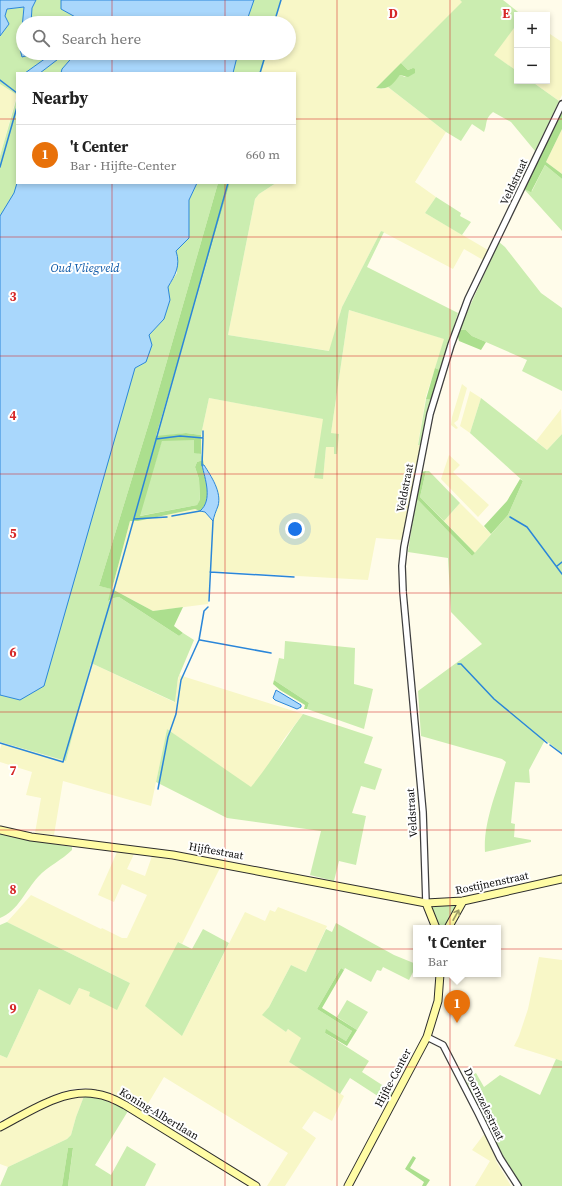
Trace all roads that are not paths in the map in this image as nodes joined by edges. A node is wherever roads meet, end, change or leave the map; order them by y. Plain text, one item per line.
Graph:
1 (562, 104) edge
2 (0, 830) edge
3 (562, 879) edge
4 (462, 901) junction
5 (426, 903) junction
6 (435, 925) edge
7 (450, 925) edge
8 (440, 977) edge
9 (427, 1037) junction
10 (0, 1126) edge
11 (256, 1186) edge
12 (348, 1186) edge
13 (518, 1186) edge

1 - 5 street, Veldstraat
2 - 5 street, Hijftestraat
3 - 4 street, Rostijnenstraat
4 - 5 street, Rostijnenstraat
7 -> 4 street
5 - 6 street
8 - 9 street, Hijfte-Center
9 - 12 street, Hijfte-Center
9 - 13 street, Doornzelestraat
10 - 11 street, Koning-Albertlaan

